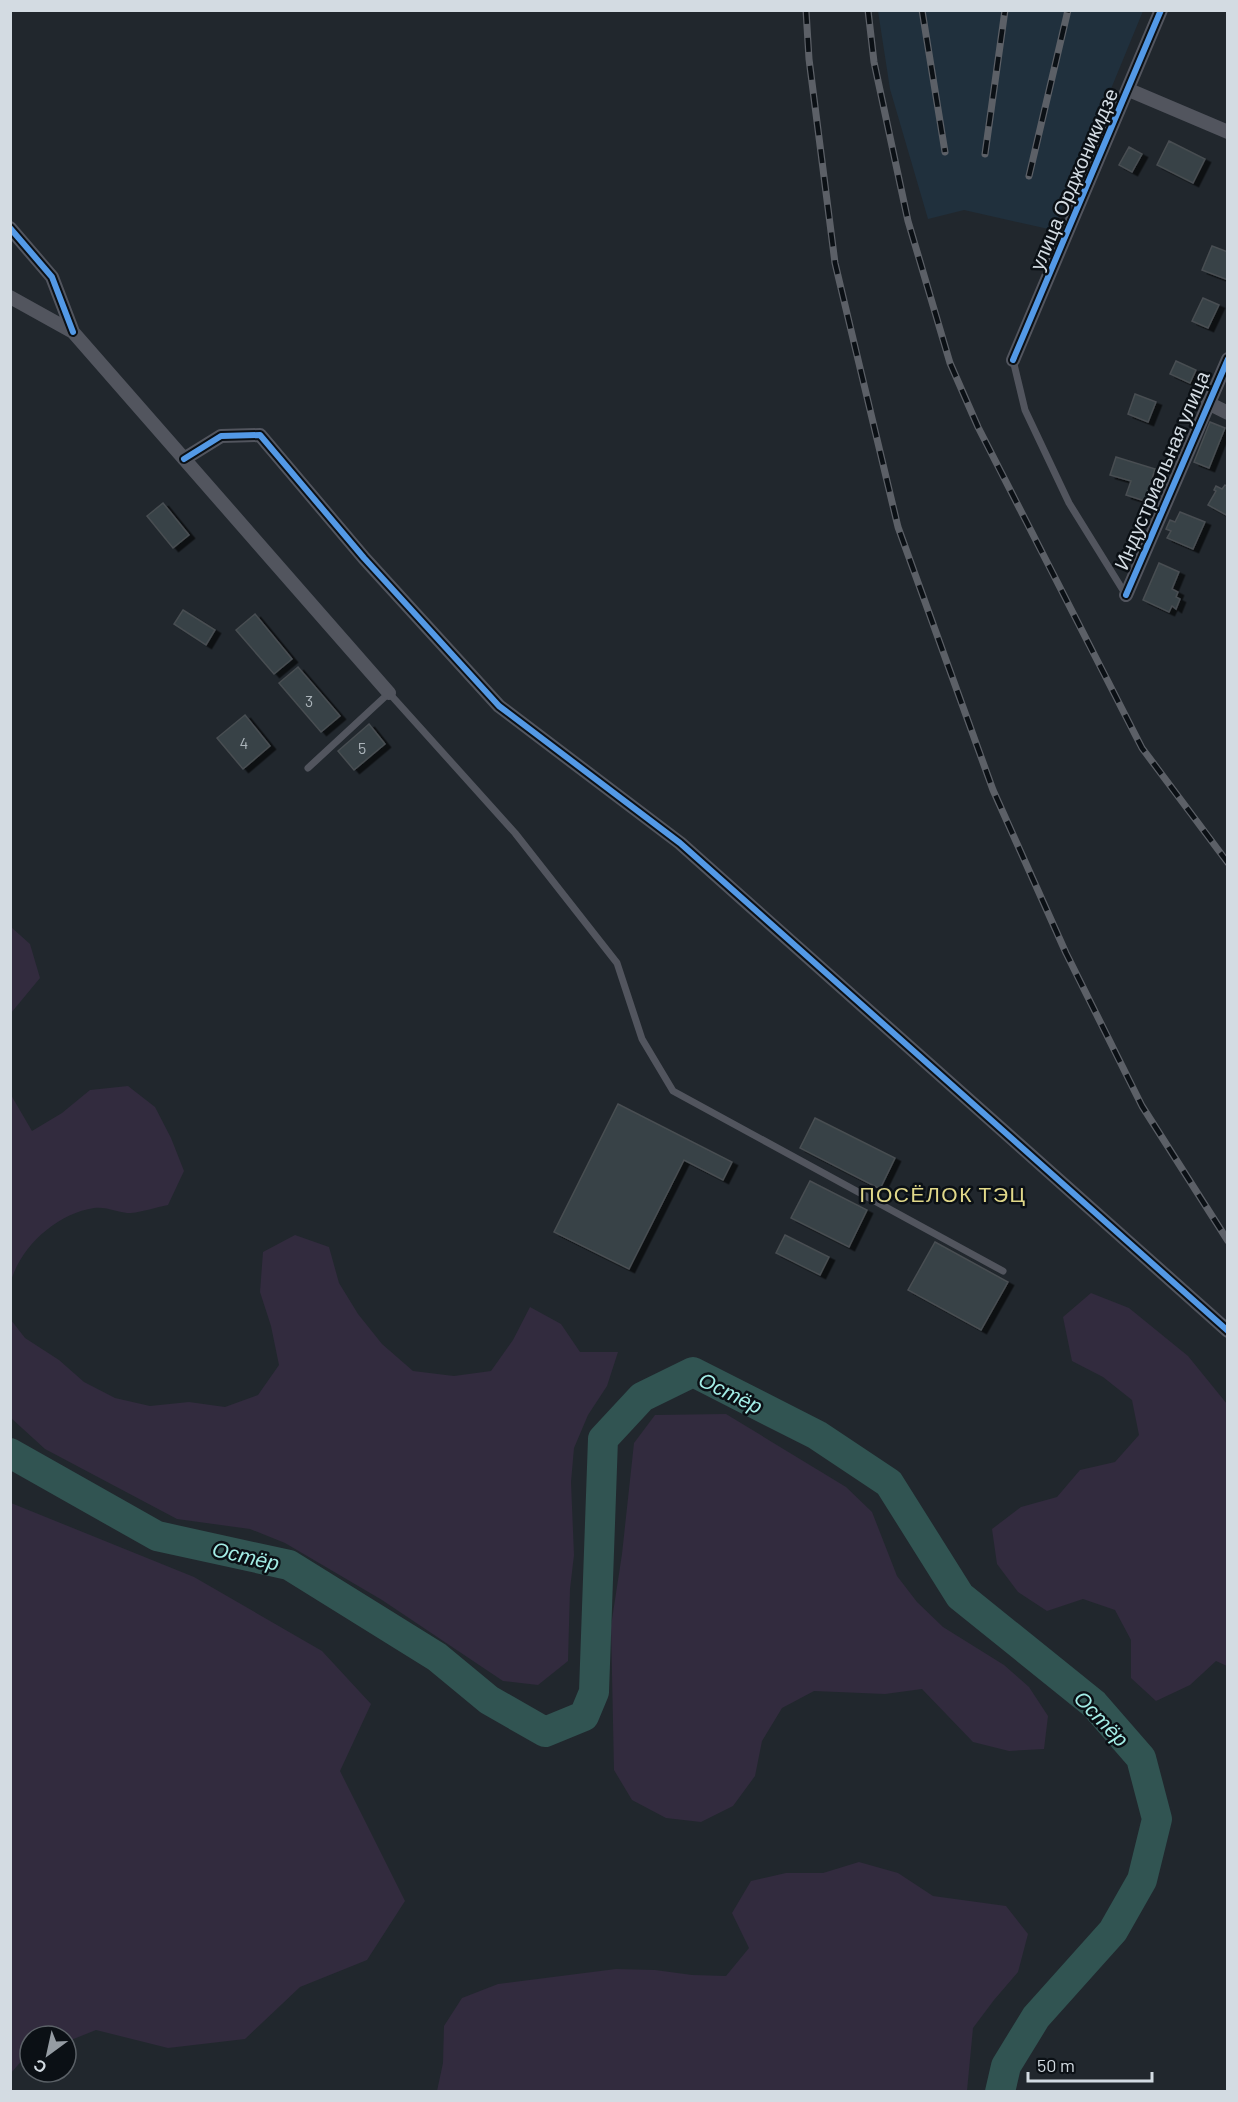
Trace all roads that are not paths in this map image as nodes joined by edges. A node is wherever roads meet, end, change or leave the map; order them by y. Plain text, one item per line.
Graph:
1 (1161, 10) edge
2 (1129, 90) junction
3 (1227, 132) edge
4 (10, 228) edge
5 (10, 297) edge
6 (73, 332) junction
7 (1227, 359) edge
8 (1013, 360) joint
9 (1208, 403) junction
10 (1227, 412) edge
11 (184, 459) junction
12 (1126, 595) joint
13 (389, 693) junction
14 (308, 768) dead end
15 (1004, 1271) dead end
16 (1227, 1331) edge

1 - 2 street, улица Орджоникидзе
2 - 3 street
2 - 8 street, улица Орджоникидзе
4 - 6 street
5 - 6 street
6 - 11 street
7 - 9 street, Индустриальная улица
8 - 12 lane
9 - 10 street
9 - 12 street, Индустриальная улица
11 - 13 street
11 - 16 street
13 - 14 lane
13 - 15 lane

